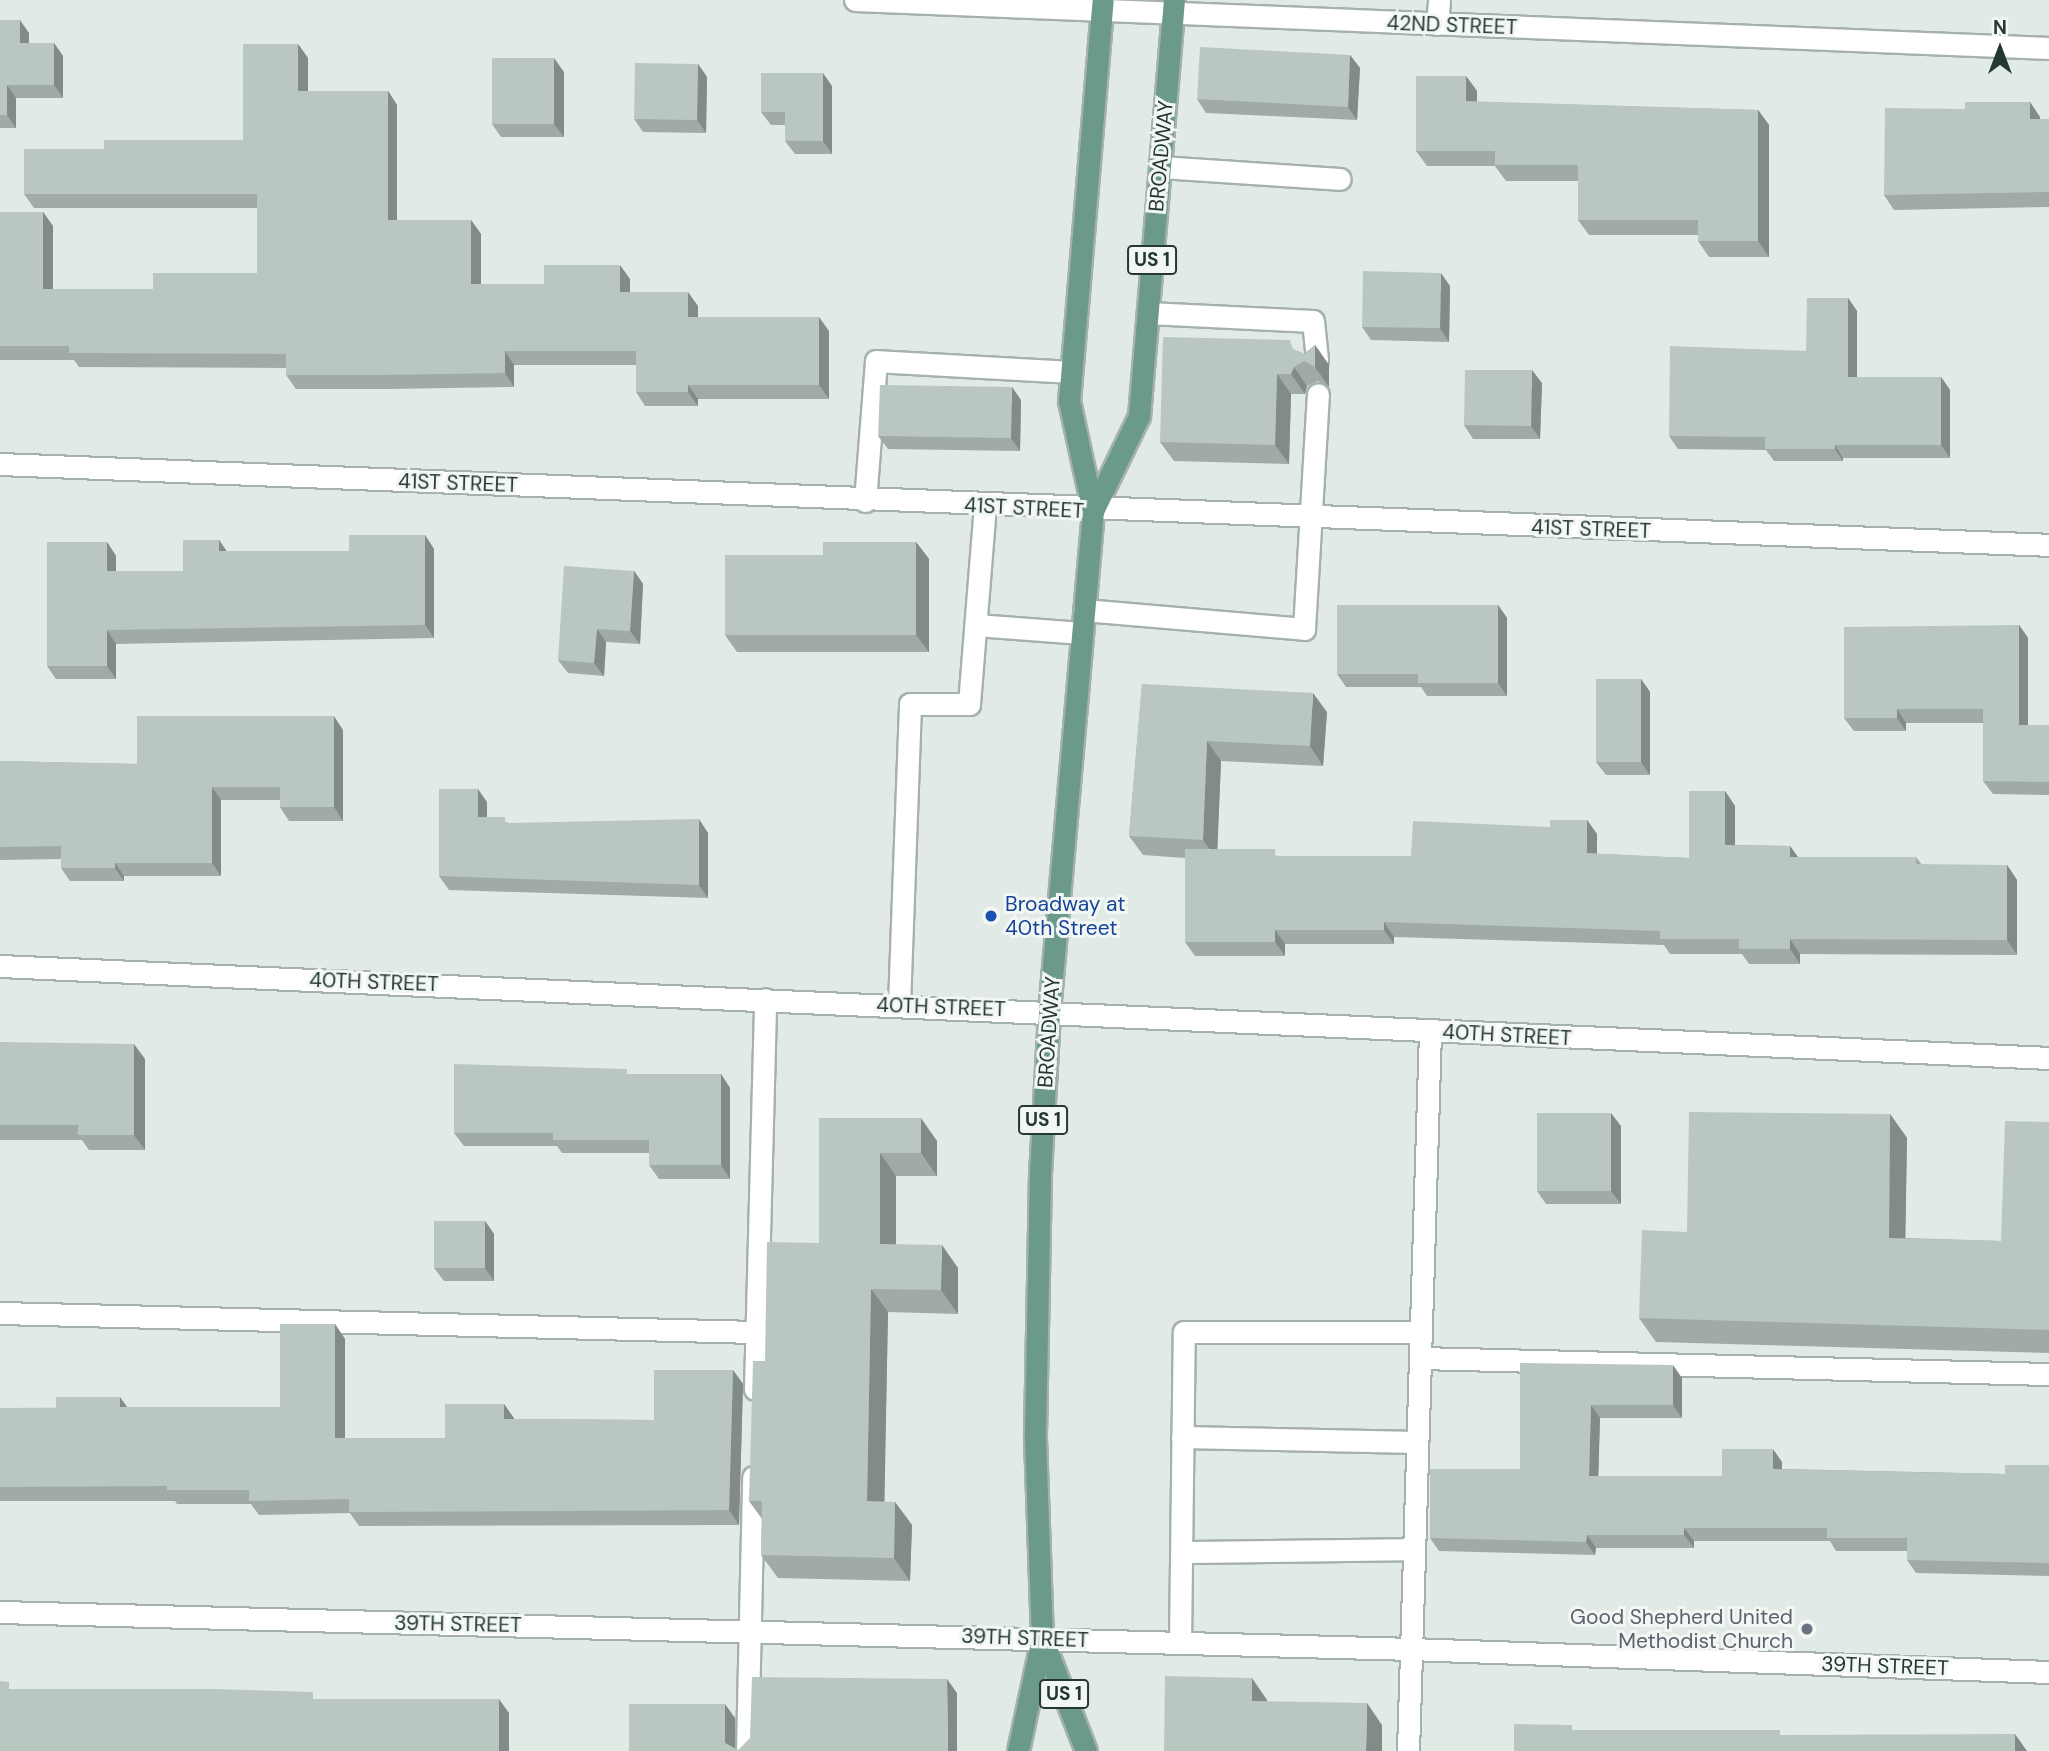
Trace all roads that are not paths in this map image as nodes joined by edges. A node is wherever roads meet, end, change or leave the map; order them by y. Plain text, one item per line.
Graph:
1 (855, 0) edge
2 (866, 0) edge
3 (1439, 0) edge
4 (1102, 6) edge
5 (1173, 7) edge
6 (1437, 24) junction
7 (2049, 48) edge
8 (1160, 167) junction
9 (1340, 179) dead end
10 (1148, 313) junction
11 (1317, 360) edge
12 (1071, 372) junction
13 (1318, 394) edge
14 (0, 464) edge
15 (866, 501) junction
16 (985, 506) junction
17 (1093, 511) junction
18 (1314, 518) junction
19 (2049, 545) edge
20 (1084, 610) junction
21 (975, 625) junction
22 (1082, 632) junction
23 (0, 966) edge
24 (765, 999) junction
25 (899, 1005) junction
26 (1049, 1012) junction
27 (1430, 1031) junction
28 (2049, 1058) edge
29 (0, 1313) edge
30 (757, 1332) junction
31 (1421, 1332) junction
32 (1420, 1358) junction
33 (2049, 1374) edge
34 (755, 1413) edge
35 (1182, 1437) junction
36 (1417, 1442) junction
37 (754, 1453) edge
38 (1414, 1549) junction
39 (1182, 1552) junction
40 (0, 1612) edge
41 (750, 1631) junction
42 (1042, 1638) junction
43 (1180, 1643) junction
44 (1410, 1648) junction
45 (2049, 1672) edge
46 (747, 1751) edge
47 (1017, 1751) edge
48 (1086, 1751) edge
49 (1408, 1751) edge

1 - 2 street, 42ND STREET
2 - 4 street, 42ND STREET
3 - 6 street
4 - 5 street, 42ND STREET
4 - 12 main road, BROADWAY / US 1
5 - 6 street, 42ND STREET
5 - 8 main road, BROADWAY / US 1
6 - 7 street, 42ND STREET
8 - 9 street
8 - 10 main road, BROADWAY / US 1
10 - 11 street
10 - 17 main road, BROADWAY / US 1
12 - 15 street
12 - 17 main road, BROADWAY / US 1
13 - 18 street
14 - 15 street, 41ST STREET
15 - 16 street, 41ST STREET
16 - 17 street, 41ST STREET
16 - 21 street
17 - 18 street, 41ST STREET
17 - 20 main road, BROADWAY / US 1
18 - 19 street, 41ST STREET
18 - 20 street
20 - 22 main road, BROADWAY / US 1
21 - 22 street
21 - 25 street
22 - 26 main road, BROADWAY / US 1
23 - 24 street, 40TH STREET
24 - 25 street, 40TH STREET
24 - 30 street
25 - 26 street, 40TH STREET
26 - 27 street, 40TH STREET
26 - 42 main road, BROADWAY / US 1
27 - 28 street, 40TH STREET
27 - 31 street
29 - 30 street
30 - 34 street
31 - 32 street
31 - 35 street
32 - 33 street
32 - 36 street
35 - 36 street
35 - 39 street
36 - 38 street
37 - 41 street
38 - 39 street
38 - 44 street
39 - 43 street
40 - 41 street, 39TH STREET
41 - 42 street, 39TH STREET
41 - 46 street
42 - 43 street, 39TH STREET
42 - 47 main road, BROADWAY / US 1
42 - 48 main road, BROADWAY / US 1
43 - 44 street, 39TH STREET
44 - 45 street, 39TH STREET
44 - 49 street

